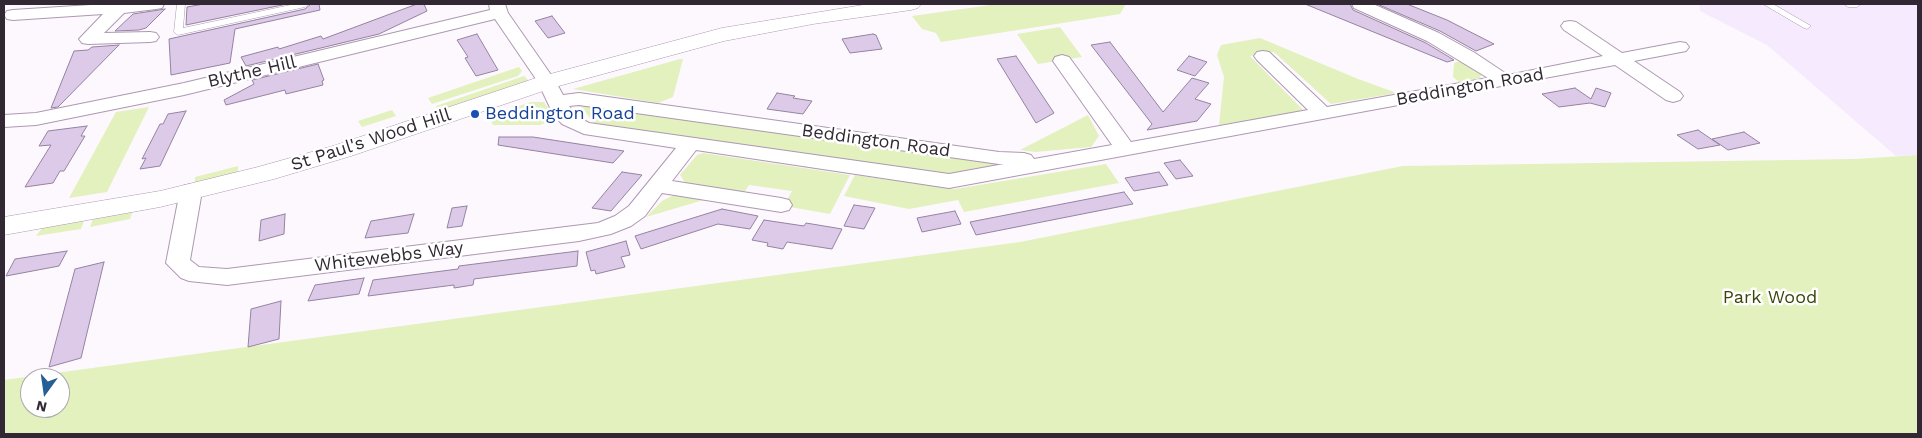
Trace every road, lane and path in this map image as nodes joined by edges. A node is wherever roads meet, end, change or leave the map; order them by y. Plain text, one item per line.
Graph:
1 (27, 4) edge
2 (156, 4) edge
3 (181, 4) edge
4 (305, 4) edge
5 (911, 4) edge
6 (1360, 4) edge
7 (1767, 4) edge
8 (1848, 4) edge
9 (1857, 4) edge
10 (119, 8) junction
11 (498, 9) edge
12 (8, 19) edge
13 (1570, 26) dead end
14 (1807, 26) dead end
15 (150, 37) dead end
16 (1680, 47) dead end
17 (1263, 56) dead end
18 (1618, 59) junction
19 (1062, 61) dead end
20 (1505, 81) junction
21 (552, 92) junction
22 (1673, 96) dead end
23 (1322, 113) junction
24 (4, 121) edge
25 (690, 144) junction
26 (1126, 150) junction
27 (1077, 159) junction
28 (658, 186) junction
29 (191, 191) junction
30 (780, 205) dead end
31 (4, 226) edge

1 - 12 street
2 - 10 street
3 - 4 lane
5 - 21 street, St Paul's Wood Hill
6 - 20 street
7 - 14 lane
8 - 9 lane
10 - 12 street
10 - 15 street
11 - 21 street
11 - 24 street, Blythe Hill
13 - 18 street
16 - 18 street, Beddington Road
17 - 23 street
18 - 20 street, Beddington Road
18 - 22 street
19 - 26 street
20 - 23 street, Beddington Road
21 - 25 street, Beddington Road
21 - 27 street, Beddington Road
21 - 29 street, St Paul's Wood Hill
23 - 26 street, Beddington Road
25 - 27 street, Beddington Road
25 - 28 street, Whitewebbs Way
26 - 27 street, Beddington Road
28 - 29 street, Whitewebbs Way
28 - 30 street
29 - 31 street, St Paul's Wood Hill

